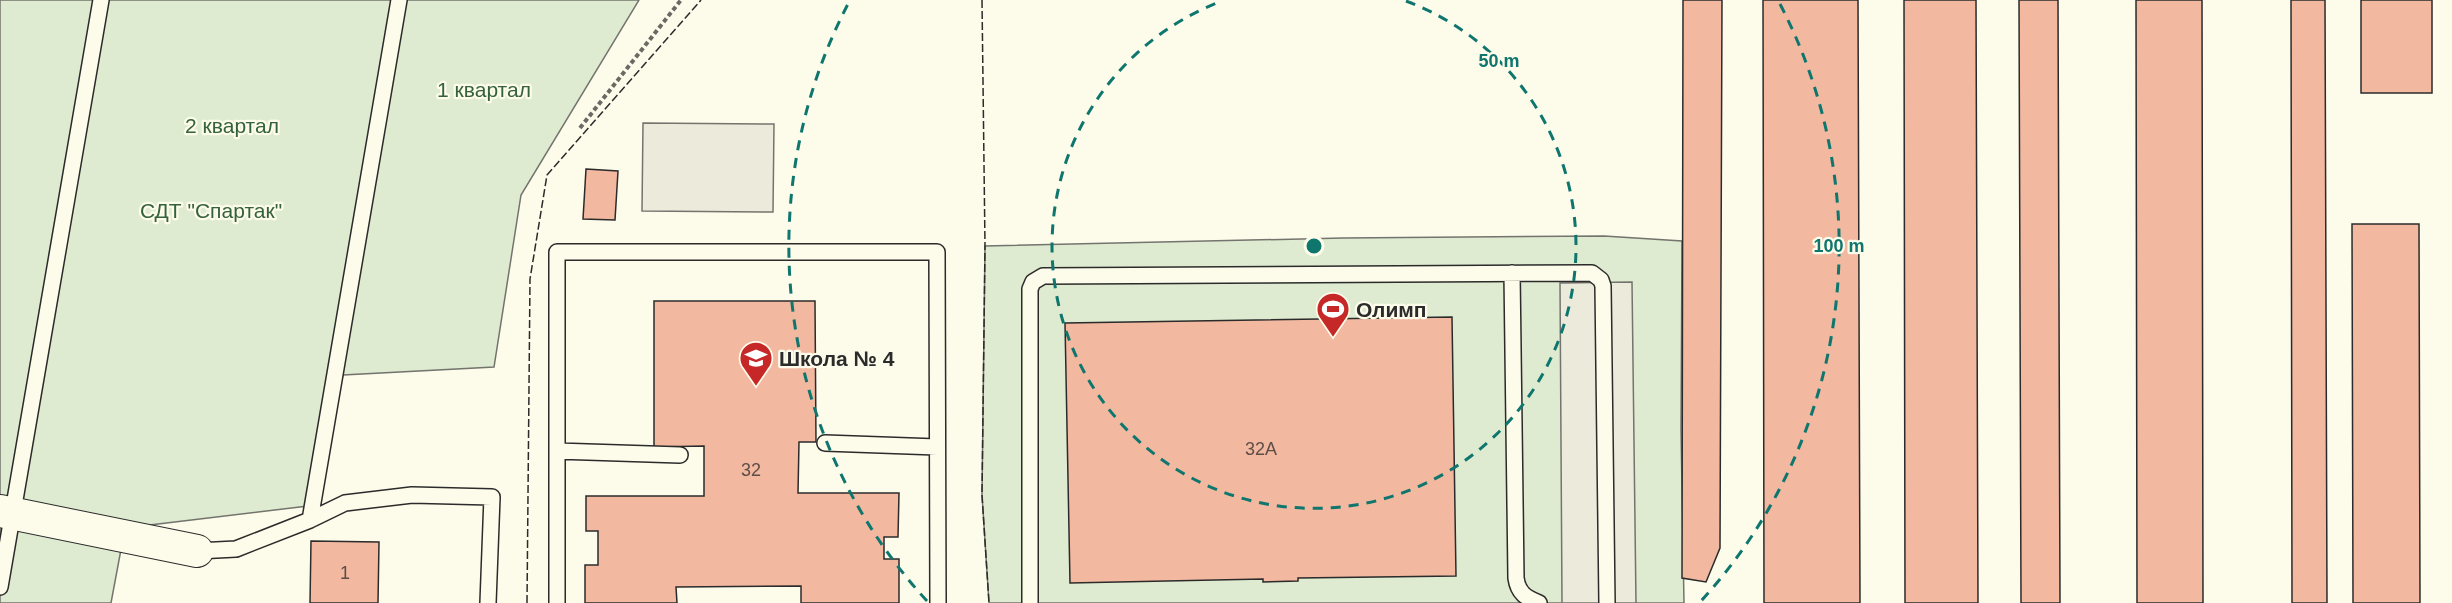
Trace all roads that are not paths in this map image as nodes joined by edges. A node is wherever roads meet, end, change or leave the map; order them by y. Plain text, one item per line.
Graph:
1 (101, 0) edge
2 (399, 0) edge
3 (1512, 273) junction
4 (825, 444) dead end
5 (937, 447) junction
6 (557, 452) junction
7 (680, 456) dead end
8 (7, 512) edge
9 (310, 520) junction
10 (197, 551) joint
11 (0, 587) edge
12 (488, 603) edge
13 (557, 603) edge
14 (938, 603) edge
15 (1030, 603) edge
16 (1539, 603) edge
17 (1607, 603) edge

1 - 8 lane
2 - 9 lane
3 - 15 lane
3 - 16 lane
3 - 17 lane
4 - 5 lane
5 - 6 lane
5 - 14 lane
6 - 7 lane
6 - 13 lane
8 - 10 street
8 - 11 lane
9 - 10 lane
9 - 12 lane

